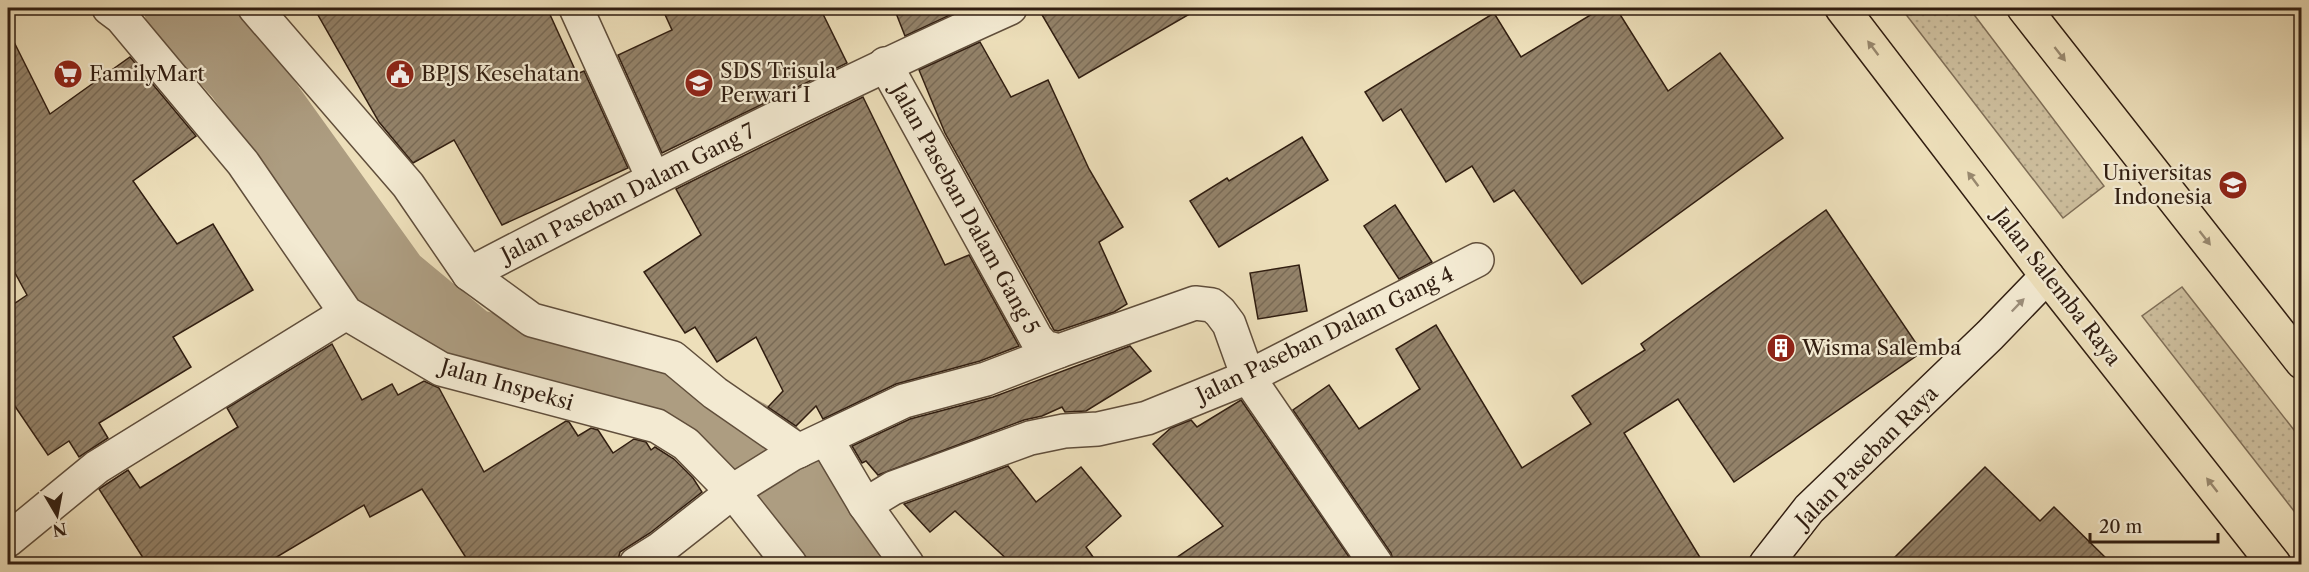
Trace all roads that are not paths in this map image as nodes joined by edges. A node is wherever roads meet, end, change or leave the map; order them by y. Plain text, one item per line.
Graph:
1 (109, 8) edge
2 (255, 8) edge
3 (576, 8) edge
4 (1010, 8) edge
5 (1842, 8) edge
6 (2024, 8) edge
7 (885, 64) junction
8 (652, 178) junction
9 (1477, 260) dead end
10 (469, 274) junction
11 (2047, 276) junction
12 (346, 313) junction
13 (1059, 351) junction
14 (2301, 362) edge
15 (1248, 377) junction
16 (806, 448) junction
17 (736, 489) junction
18 (865, 505) junction
19 (8, 540) edge
20 (1372, 558) edge
21 (656, 559) edge
22 (790, 564) edge
23 (907, 564) edge
24 (1766, 564) edge
25 (2274, 564) edge

1 - 12 street, Jalan Inspeksi
2 - 10 street
3 - 8 street
4 - 7 street, Jalan Paseban Dalam Gang 7
11 -> 5 main road, Jalan Salemba Raya
6 -> 14 main road
7 - 8 street, Jalan Paseban Dalam Gang 7
7 - 13 street, Jalan Paseban Dalam Gang 5
8 - 10 street, Jalan Paseban Dalam Gang 7
9 - 15 street, Jalan Paseban Dalam Gang 4
10 - 16 street
24 -> 11 street, Jalan Paseban Raya
25 -> 11 main road, Jalan Salemba Raya
12 - 17 street, Jalan Inspeksi
12 - 19 street
13 - 15 street, Jalan Paseban Dalam Gang 5
13 - 16 street
15 - 18 street, Jalan Paseban Dalam Gang 4
15 - 20 street, Jalan Paseban Dalam Gang 5
16 - 17 street
16 - 18 street
17 - 21 street
17 - 22 street, Jalan Inspeksi
18 - 23 street

